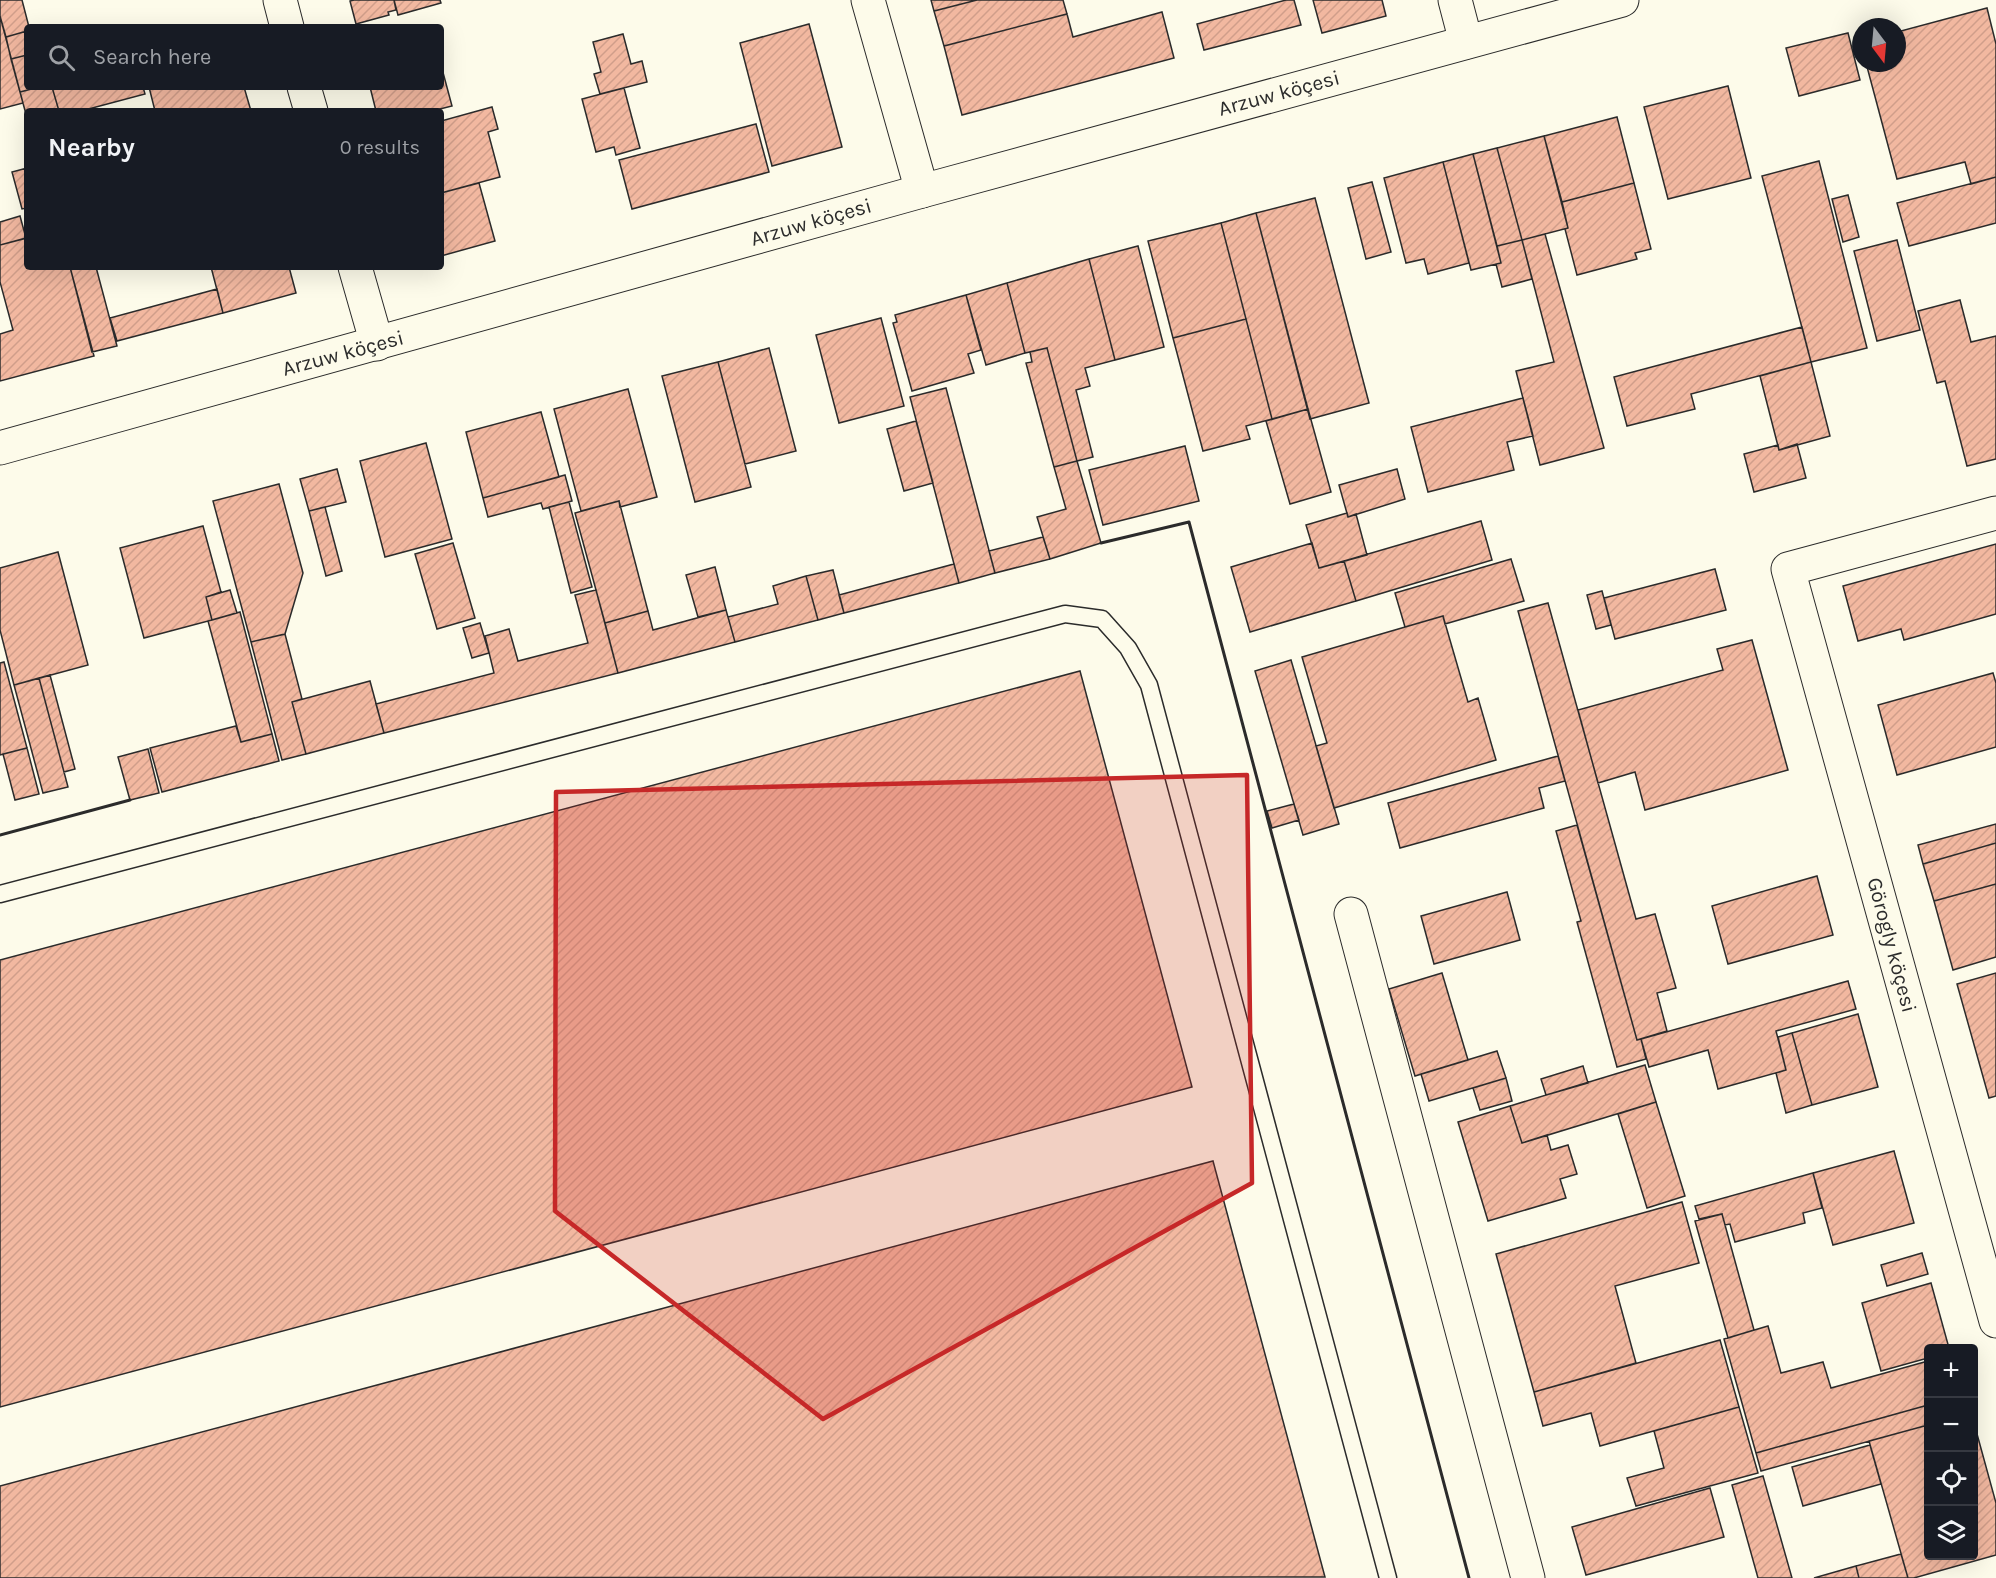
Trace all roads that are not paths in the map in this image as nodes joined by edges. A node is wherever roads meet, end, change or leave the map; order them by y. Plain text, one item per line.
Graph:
1 (280, 0) edge
2 (868, 0) edge
3 (1455, 0) edge
4 (1622, 0) edge
5 (286, 24) edge
6 (1466, 42) junction
7 (305, 90) edge
8 (310, 108) edge
9 (922, 191) junction
10 (356, 270) edge
11 (377, 344) junction
12 (0, 448) edge
13 (1996, 513) edge
14 (0, 894) edge
15 (1351, 914) dead end
16 (1996, 1321) edge
17 (1388, 1578) edge
18 (1528, 1578) edge

1 - 5 street
2 - 9 street
3 - 6 street
4 - 6 street, Arzuw köçesi
6 - 9 street, Arzuw köçesi
7 - 8 street
9 - 11 street, Arzuw köçesi
10 - 11 street
11 - 12 street, Arzuw köçesi
13 - 16 street, Görogly köçesi
14 - 17 lane
15 - 18 street

